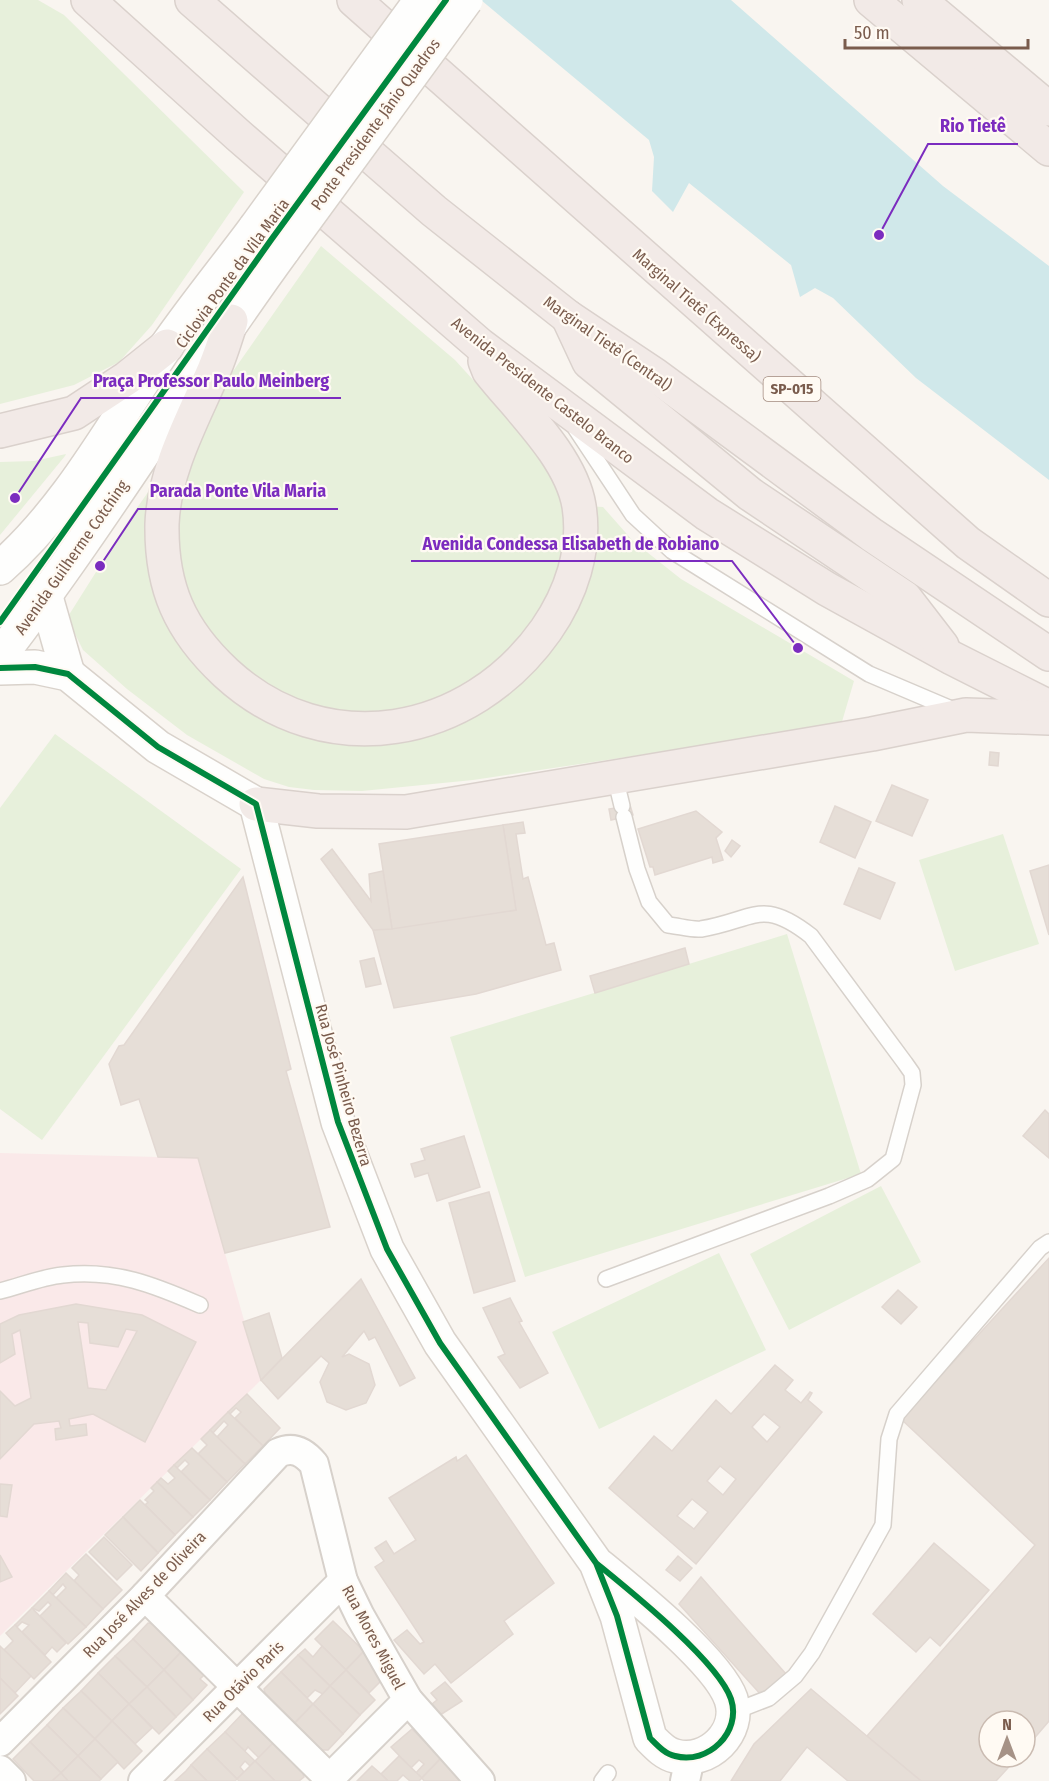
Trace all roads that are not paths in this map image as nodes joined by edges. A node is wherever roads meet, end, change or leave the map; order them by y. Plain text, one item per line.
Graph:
1 (88, 0) edge
2 (192, 0) edge
3 (354, 0) edge
4 (421, 0) edge
5 (466, 0) edge
6 (870, 0) edge
7 (919, 0) edge
8 (1049, 109) edge
9 (1049, 149) edge
10 (284, 249) joint
11 (568, 317) junction
12 (231, 321) junction
13 (480, 345) junction
14 (167, 346) junction
15 (559, 404) junction
16 (0, 431) edge
17 (0, 568) edge
18 (46, 597) junction
19 (1049, 600) edge
20 (1049, 654) edge
21 (0, 656) edge
22 (952, 658) junction
23 (0, 668) edge
24 (68, 674) junction
25 (1049, 707) edge
26 (966, 714) junction
27 (1049, 718) edge
28 (620, 800) junction
29 (256, 804) junction
30 (1049, 1242) edge
31 (606, 1279) dead end
32 (0, 1291) edge
33 (200, 1305) dead end
34 (289, 1449) joint
35 (596, 1563) junction
36 (343, 1581) junction
37 (145, 1596) junction
38 (237, 1687) junction
39 (408, 1700) junction
40 (733, 1712) junction
41 (0, 1742) edge
42 (688, 1769) edge
43 (0, 1770) edge
44 (329, 1780) edge
45 (11, 1781) edge
46 (143, 1781) edge
47 (480, 1781) edge

1 - 13 highway, Avenida Presidente Castelo Branco
2 - 11 highway, Marginal Tietê (Central)
3 - 19 highway, Marginal Tietê (Expressa) / SP-015
4 - 14 street, bridge
5 - 10 street, Ponte Presidente Jânio Quadros, bridge
6 - 9 highway
7 - 8 highway
10 - 12 street, Avenida Guilherme Cotching
11 - 20 highway, Marginal Tietê (Central)
11 - 22 highway
12 - 13 highway
12 - 18 street, Avenida Guilherme Cotching
13 - 15 highway, Avenida Presidente Castelo Branco
14 - 16 highway
14 - 17 street
15 - 22 highway, Avenida Presidente Castelo Branco
15 - 26 lane
18 - 21 street, Avenida Guilherme Cotching
18 - 24 street
22 - 25 highway, Avenida Presidente Castelo Branco
23 - 24 street
24 - 29 street
26 - 27 highway
26 - 28 highway
28 - 29 highway
28 - 31 lane
29 - 35 street, Rua José Pinheiro Bezerra
30 - 40 lane
32 - 33 lane
34 - 36 street, Rua Mores Miguel
34 - 37 street, Rua José Alves de Oliveira
35 - 40 street, Rua José Pinheiro Bezerra
35 - 42 street, Rua José Pinheiro Bezerra
36 - 38 street, Rua Otávio Paris
36 - 39 street, Rua Mores Miguel
37 - 38 street
37 - 41 street, Rua José Alves de Oliveira
38 - 44 street
38 - 46 street, Rua Otávio Paris
39 - 44 street
39 - 47 street, Rua Mores Miguel
40 - 42 street, Rua José Pinheiro Bezerra
43 - 45 street

